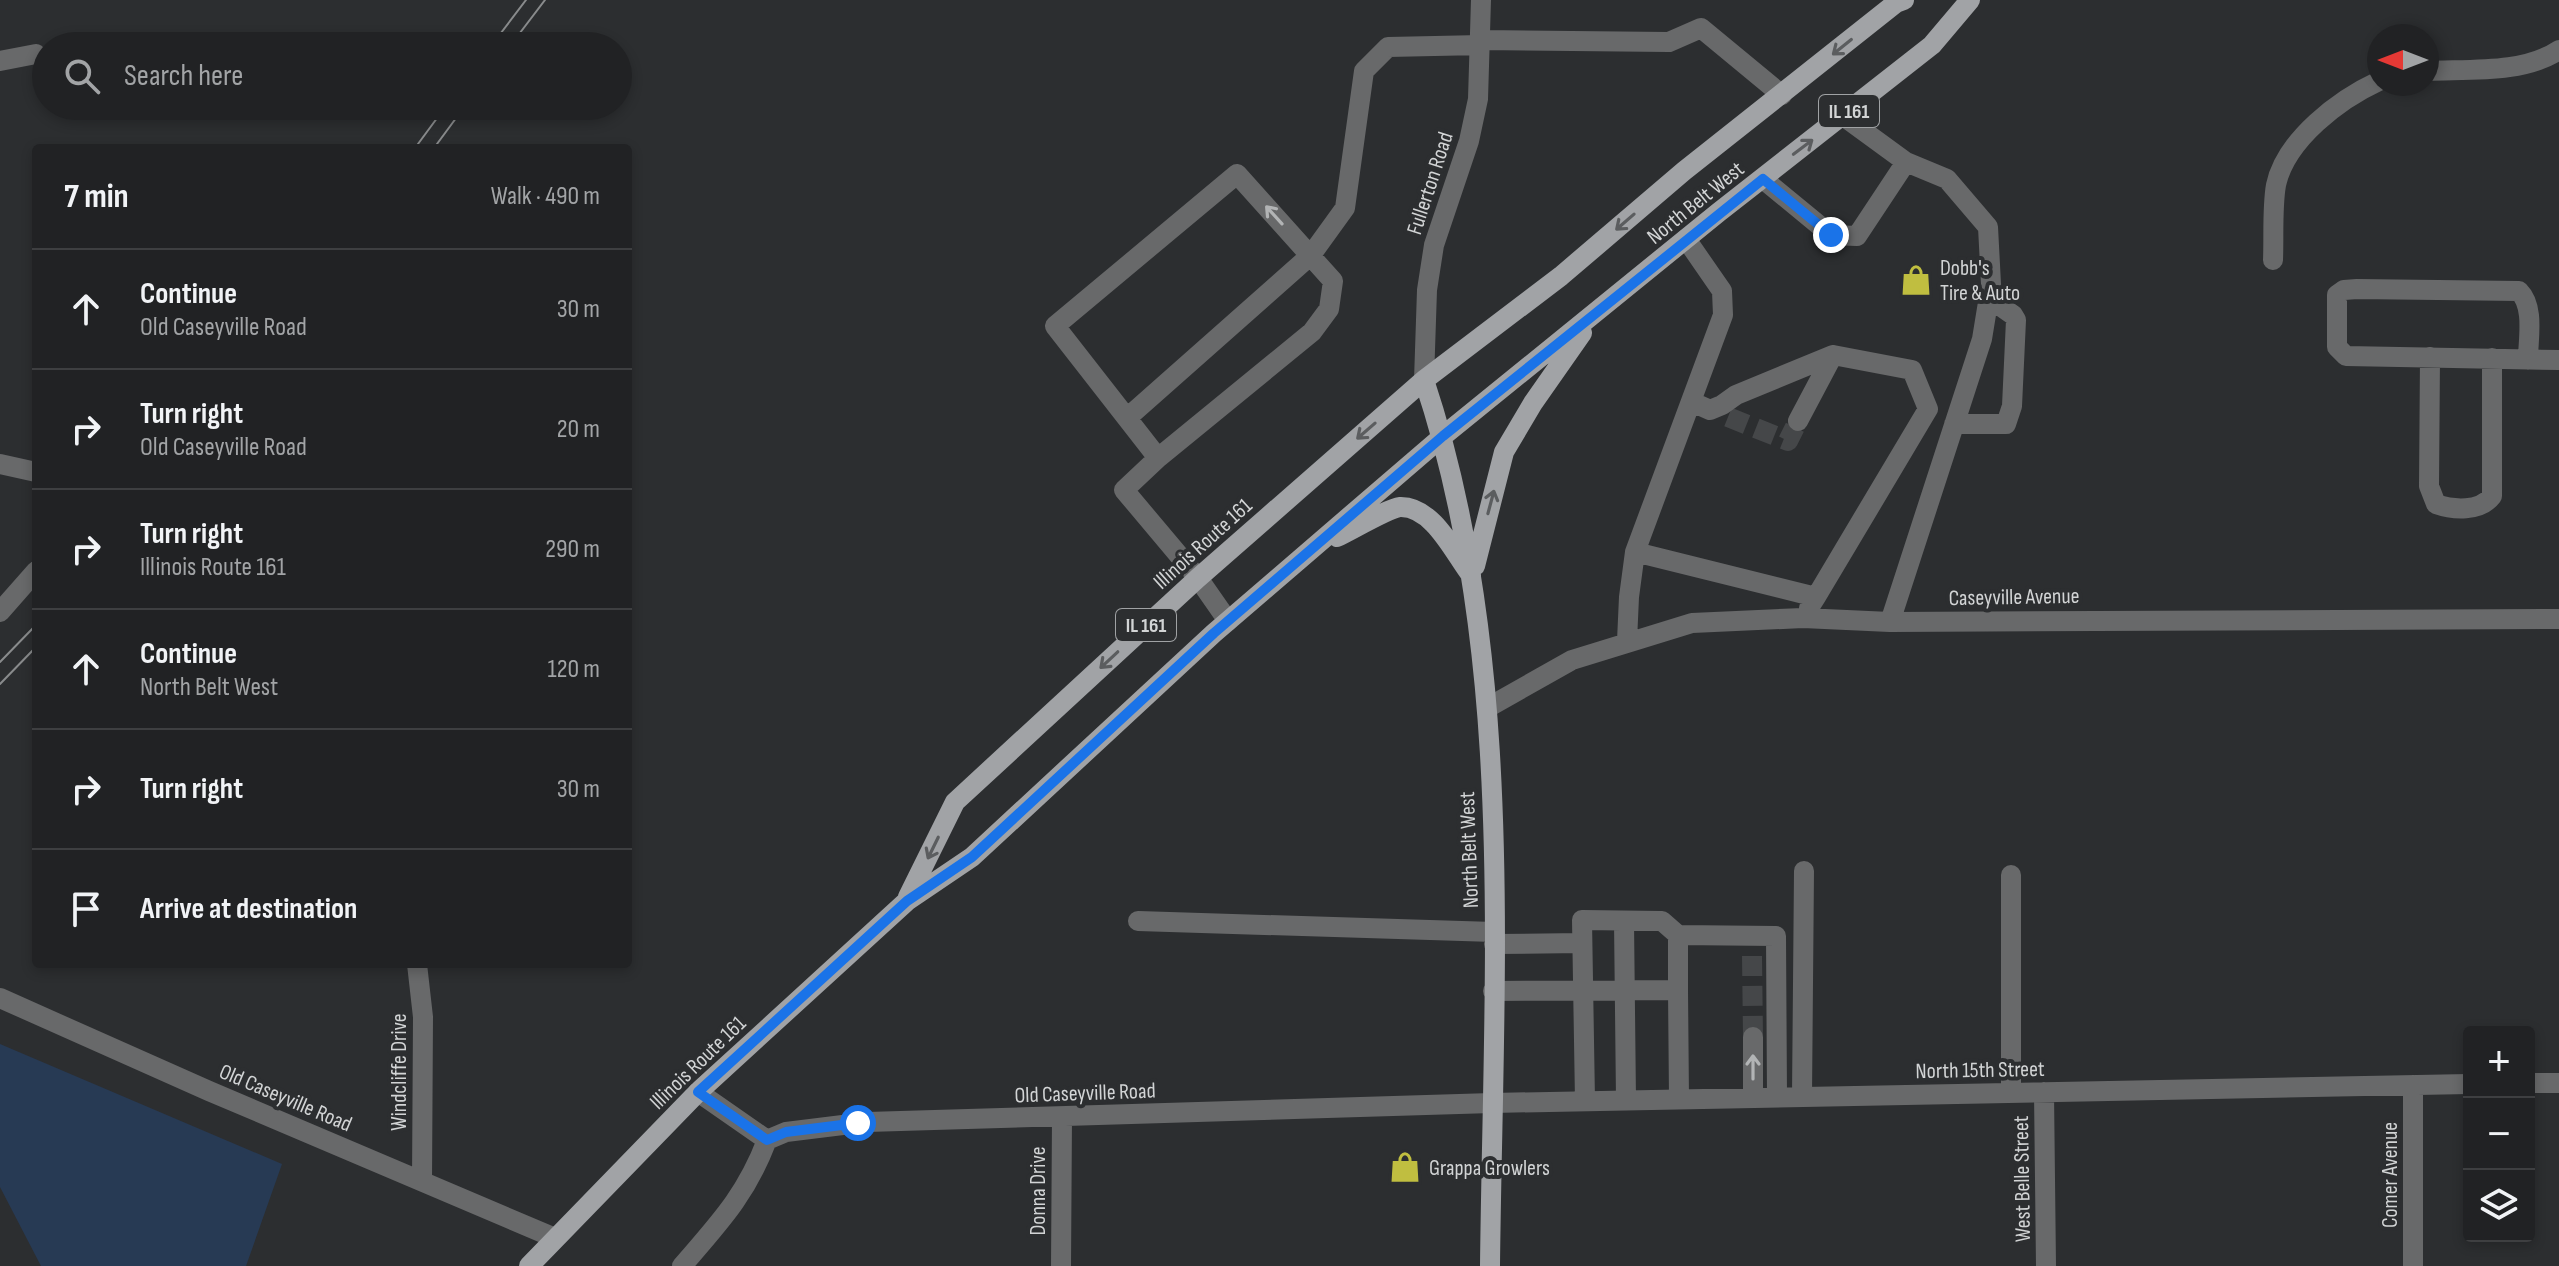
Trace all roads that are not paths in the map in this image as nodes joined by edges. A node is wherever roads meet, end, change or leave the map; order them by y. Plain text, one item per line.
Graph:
1 (1481, 0) edge
2 (1904, 0) edge
3 (1970, 0) edge
4 (1481, 43) junction
5 (2559, 50) edge
6 (32, 55) edge
7 (0, 61) edge
8 (2439, 70) edge
9 (2367, 87) edge
10 (1782, 95) junction
11 (1843, 116) junction
12 (1906, 162) junction
13 (1763, 179) junction
14 (1686, 239) junction
15 (1311, 255) junction
16 (2273, 260) dead end
17 (1989, 298) junction
18 (1596, 312) junction
19 (1833, 355) junction
20 (2430, 357) junction
21 (2492, 358) junction
22 (2528, 360) junction
23 (2559, 360) edge
24 (1424, 380) junction
25 (1710, 409) junction
26 (1127, 418) junction
27 (1798, 421) tunnel mouth
28 (1954, 424) junction
29 (1443, 436) junction
30 (1158, 458) junction
31 (0, 464) edge
32 (32, 471) edge
33 (1309, 551) junction
34 (1635, 552) junction
35 (32, 576) edge
36 (1472, 577) junction
37 (1198, 578) junction
38 (1816, 597) junction
39 (0, 612) edge
40 (1803, 618) junction
41 (2559, 619) edge
42 (1228, 621) junction
43 (1890, 622) junction
44 (1627, 641) junction
45 (1487, 708) junction
46 (1804, 871) dead end
47 (2011, 875) dead end
48 (907, 901) junction
49 (1138, 921) dead end
50 (1624, 921) junction
51 (1678, 935) junction
52 (1494, 938) junction
53 (1582, 943) junction
54 (417, 968) edge
55 (1678, 990) junction
56 (1493, 991) junction
57 (1582, 991) junction
58 (1624, 991) junction
59 (0, 998) edge
60 (1753, 1037) tunnel mouth
61 (2535, 1083) edge
62 (2559, 1083) edge
63 (2463, 1084) edge
64 (2413, 1085) junction
65 (698, 1092) junction
66 (2011, 1092) junction
67 (2044, 1092) junction
68 (1802, 1096) junction
69 (1777, 1097) junction
70 (1753, 1098) junction
71 (1679, 1099) junction
72 (1626, 1100) junction
73 (1585, 1101) junction
74 (1492, 1103) junction
75 (1062, 1117) junction
76 (767, 1140) junction
77 (422, 1181) junction
78 (555, 1238) junction
79 (529, 1266) edge
80 (682, 1266) edge
81 (1061, 1266) edge
82 (1490, 1266) edge
83 (2046, 1266) edge
84 (2413, 1266) edge

1 - 4 street, Fullerton Road
2 -> 10 main road, North Belt West / IL 161
3 - 11 main road, North Belt West / IL 161
4 - 10 street
4 - 15 street
4 - 24 street, Fullerton Road
5 - 8 street
6 - 7 street
9 - 16 street
10 -> 24 main road, North Belt West / IL 161
11 - 12 street
13 -> 11 main road, North Belt West / IL 161
12 - 13 street
12 - 17 street
13 - 14 main road, North Belt West / IL 161
14 - 18 main road, North Belt West / IL 161
14 - 25 street
15 - 26 street
15 -> 26 street
15 - 30 street
17 - 28 street
17 - 28 street
18 - 29 main road, North Belt West / IL 161
36 -> 18 main road
19 - 25 street
19 - 27 street
19 - 38 street
20 - 21 street
20 - 21 street
20 - 22 street
21 - 22 street
22 - 23 street
24 - 29 main road, North Belt West
24 -> 37 main road, Illinois Route 161 / IL 161
25 - 34 street
26 - 30 street
28 - 43 street
29 - 33 main road, Illinois Route 161 / IL 161
29 - 36 main road, North Belt West
30 - 37 street
31 - 32 street
33 - 36 main road
33 - 42 main road, Illinois Route 161 / IL 161
34 - 38 street
34 - 44 street
35 - 39 street
36 - 45 main road, North Belt West
37 - 42 street
37 -> 48 main road, Illinois Route 161 / IL 161
38 - 40 street
40 - 43 street, Caseyville Avenue
40 - 44 street, Caseyville Avenue
41 - 43 street, Caseyville Avenue
42 - 48 main road, Illinois Route 161 / IL 161
44 - 45 street, Caseyville Avenue
45 - 52 main road, North Belt West
46 - 68 street
47 - 66 street
48 - 65 main road, Illinois Route 161 / IL 161
49 - 52 street
50 - 51 street
50 - 53 street
50 - 58 street
51 - 55 street
51 - 69 street
52 - 53 street
52 - 56 main road, North Belt West
53 - 57 street
54 - 77 street, Windcliffe Drive
55 - 58 street
55 - 71 street
56 - 57 street
56 - 74 main road, North Belt West
57 - 58 street
57 - 73 street
58 - 72 street
59 - 77 street, Old Caseyville Road
70 -> 60 street
61 - 62 street
63 - 64 street, North 15th Street
64 - 67 street, North 15th Street
64 - 84 street, Comer Avenue
65 - 76 street
65 - 78 main road, Illinois Route 161 / IL 161
66 - 67 street, North 15th Street
66 - 68 street, North 15th Street
67 - 83 street, West Belle Street
68 - 69 street, North 15th Street
69 - 70 street, North 15th Street
70 - 71 street, North 15th Street
71 - 72 street, North 15th Street
72 - 73 street, North 15th Street
73 - 74 street, North 15th Street
74 - 75 street, Old Caseyville Road
74 - 82 main road, North Belt West
75 - 76 street, Old Caseyville Road
75 - 81 street, Donna Drive
76 - 80 street
77 - 78 street, Old Caseyville Road
78 - 79 main road, Illinois Route 161 / IL 161

